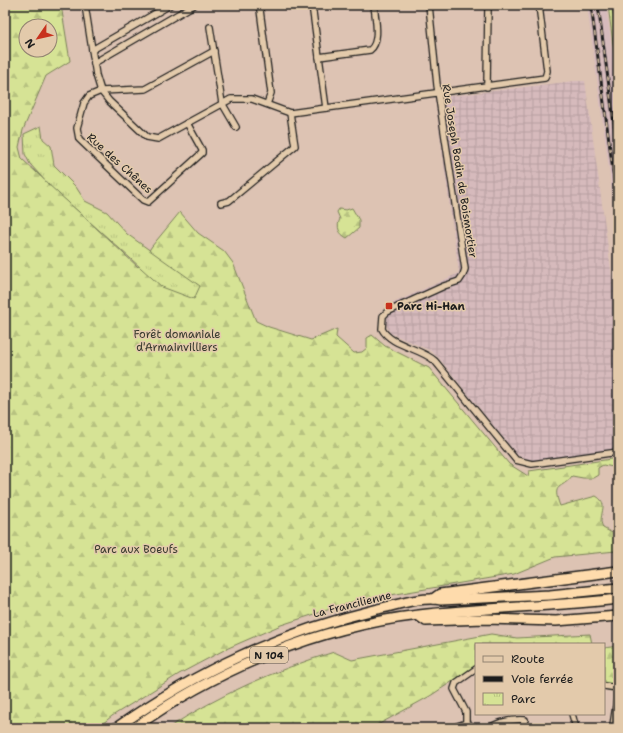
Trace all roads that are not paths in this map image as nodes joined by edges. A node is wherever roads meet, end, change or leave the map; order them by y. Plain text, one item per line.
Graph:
1 (85, 5) edge
2 (170, 5) edge
3 (194, 5) edge
4 (258, 5) edge
5 (312, 5) edge
6 (374, 5) edge
7 (429, 5) edge
8 (488, 5) edge
9 (539, 5) edge
10 (210, 27) dead end
11 (92, 50) junction
12 (214, 51) junction
13 (319, 58) junction
14 (94, 63) junction
15 (487, 87) junction
16 (101, 91) junction
17 (438, 92) junction
18 (222, 103) junction
19 (267, 104) junction
20 (326, 108) junction
21 (290, 113) junction
22 (187, 123) junction
23 (236, 127) dead end
24 (222, 203) dead end
25 (618, 452) edge
26 (618, 571) edge
27 (618, 588) edge
28 (433, 599) junction
29 (618, 599) edge
30 (417, 615) junction
31 (618, 616) edge
32 (475, 670) edge
33 (605, 686) edge
34 (618, 688) edge
35 (618, 693) edge
36 (572, 715) edge
37 (524, 720) dead end
38 (466, 723) junction
39 (613, 725) dead end
40 (116, 728) edge
41 (134, 728) edge
42 (452, 728) edge
43 (475, 728) edge
44 (489, 728) edge
45 (576, 728) edge

1 - 11 street
2 - 11 street
3 - 14 street
4 - 19 street
5 - 13 street
6 - 13 street
7 - 17 street, Rue Joseph Bodin de Boismortier
8 - 15 street
9 - 15 street
10 - 12 street
11 - 14 street
12 - 16 street
12 - 18 street
13 - 20 street
14 - 16 street
15 - 17 street
16 - 22 street
16 - 22 street, Rue des Chênes
17 - 20 street
17 - 25 street, Rue Joseph Bodin de Boismortier
18 - 19 street
18 - 22 street
18 - 23 street
19 - 21 street
20 - 21 street
21 - 24 street
26 - 28 highway
27 - 28 highway, La Francilienne / N 104
28 - 40 highway, La Francilienne / N 104
29 - 30 highway, N 104
30 - 31 highway
30 - 41 highway, N 104
32 - 38 street
33 - 34 street
35 - 39 street
36 - 45 street
37 - 44 street
38 - 42 street
38 - 43 street

